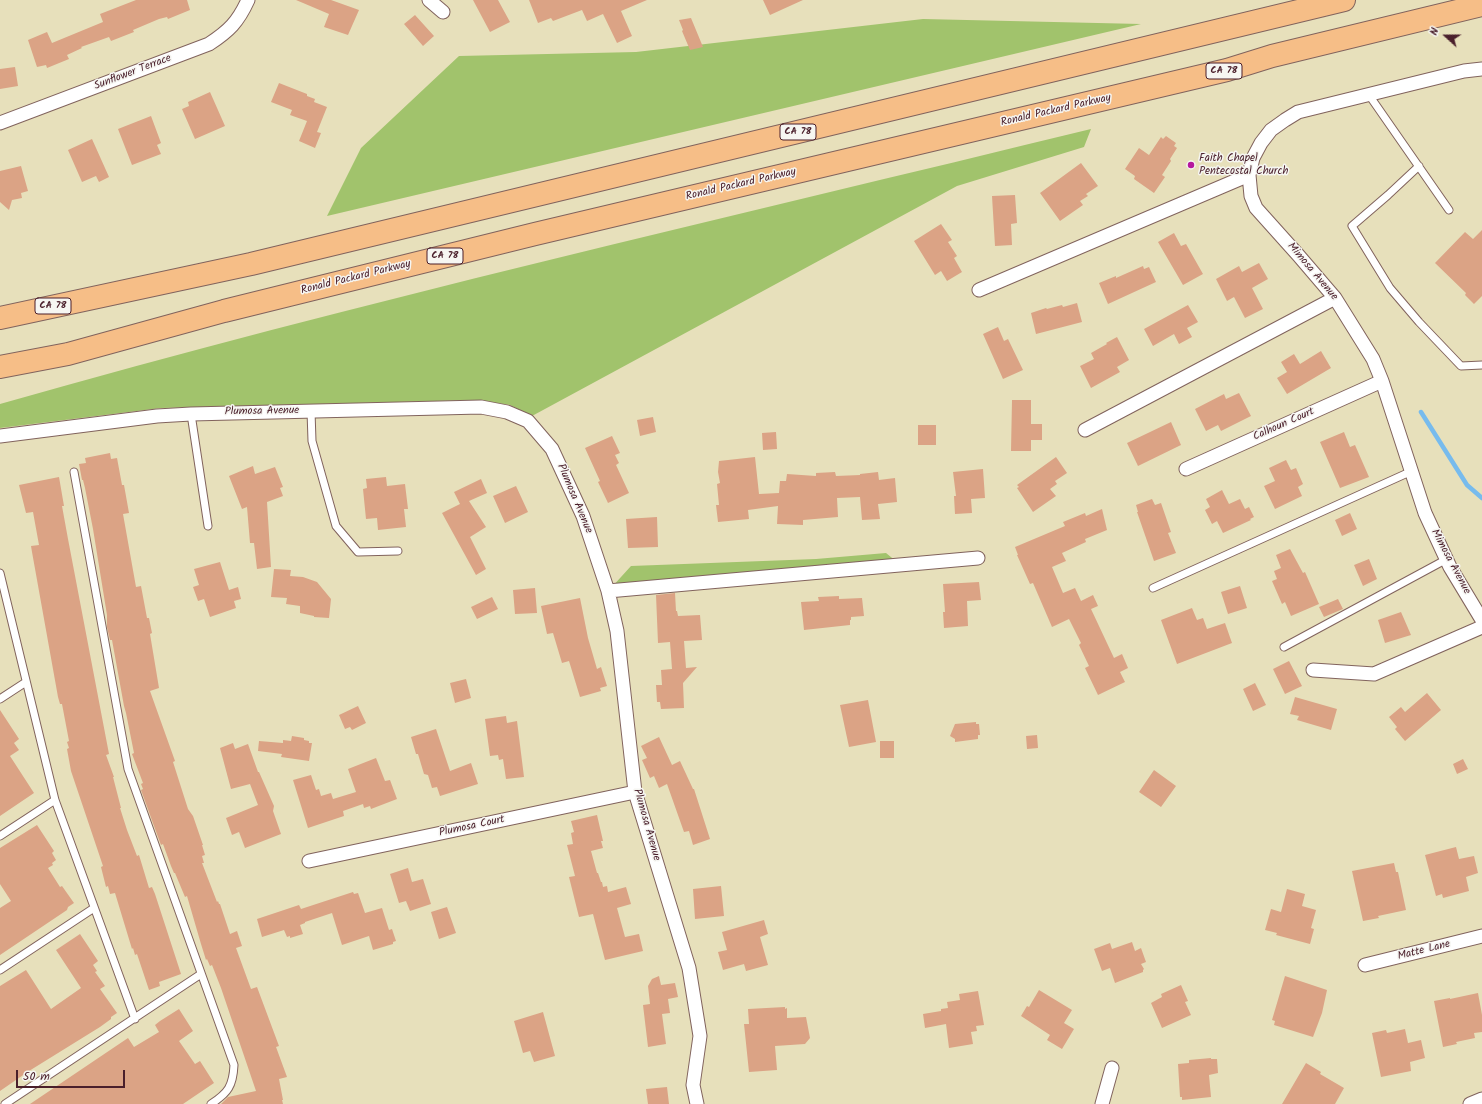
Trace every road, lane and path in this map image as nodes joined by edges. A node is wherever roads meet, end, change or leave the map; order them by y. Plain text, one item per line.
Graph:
1 (248, 0) edge
2 (429, 0) edge
3 (1344, 0) edge
4 (1482, 5) edge
5 (443, 12) dead end
6 (1482, 69) edge
7 (1369, 95) junction
8 (0, 123) edge
9 (1419, 166) junction
10 (1249, 175) junction
11 (1449, 210) dead end
12 (979, 290) dead end
13 (1335, 298) junction
14 (0, 318) edge
15 (68, 354) junction
16 (1482, 365) edge
17 (0, 367) edge
18 (0, 377) edge
19 (1382, 381) junction
20 (310, 411) junction
21 (191, 414) junction
22 (1085, 430) dead end
23 (0, 436) edge
24 (1186, 469) dead end
25 (1412, 471) junction
26 (74, 472) dead end
27 (208, 526) dead end
28 (398, 551) dead end
29 (978, 558) dead end
30 (1447, 559) junction
31 (0, 572) edge
32 (1153, 588) dead end
33 (608, 591) junction
34 (1482, 620) edge
35 (1482, 626) edge
36 (1284, 647) dead end
37 (1313, 670) dead end
38 (26, 682) junction
39 (0, 700) edge
40 (635, 792) junction
41 (54, 800) junction
42 (0, 836) edge
43 (309, 861) dead end
44 (94, 908) junction
45 (1482, 936) edge
46 (1365, 965) dead end
47 (0, 970) edge
48 (201, 974) junction
49 (135, 1019) junction
50 (1112, 1068) dead end
51 (1482, 1099) edge
52 (5, 1104) edge
53 (211, 1104) edge
54 (697, 1104) edge
55 (1102, 1104) edge
56 (1470, 1104) edge

1 - 8 street, Sunflower Terrace
2 - 5 street
3 - 14 highway, CA 78
4 - 15 highway, Ronald Packard Parkway / CA 78
6 - 7 street, Mimosa Avenue
7 - 9 lane
7 - 10 street, Mimosa Avenue
9 - 11 lane
9 - 16 lane
10 - 12 street
10 - 13 street, Mimosa Avenue
13 - 19 street, Mimosa Avenue
13 - 22 street
15 - 17 highway, Ronald Packard Parkway / CA 78
15 - 18 highway
19 - 24 street, Calhoun Court
19 - 25 street, Mimosa Avenue
20 - 21 street, Plumosa Avenue
20 - 28 lane
20 - 33 street, Plumosa Avenue
21 - 23 street, Plumosa Avenue
21 - 27 lane
25 - 30 street, Mimosa Avenue
25 - 32 lane
26 - 48 lane
29 - 33 street
30 - 34 street, Mimosa Avenue
30 - 36 lane
31 - 38 lane
33 - 40 street, Plumosa Avenue
35 - 37 street
38 - 39 lane
38 - 41 lane
40 - 43 street, Plumosa Court
40 - 54 street, Plumosa Avenue
41 - 42 lane
41 - 44 lane
44 - 47 lane
44 - 49 lane
45 - 46 street, Matte Lane
48 - 49 lane
48 - 53 lane
49 - 52 lane
50 - 55 street
51 - 56 street

